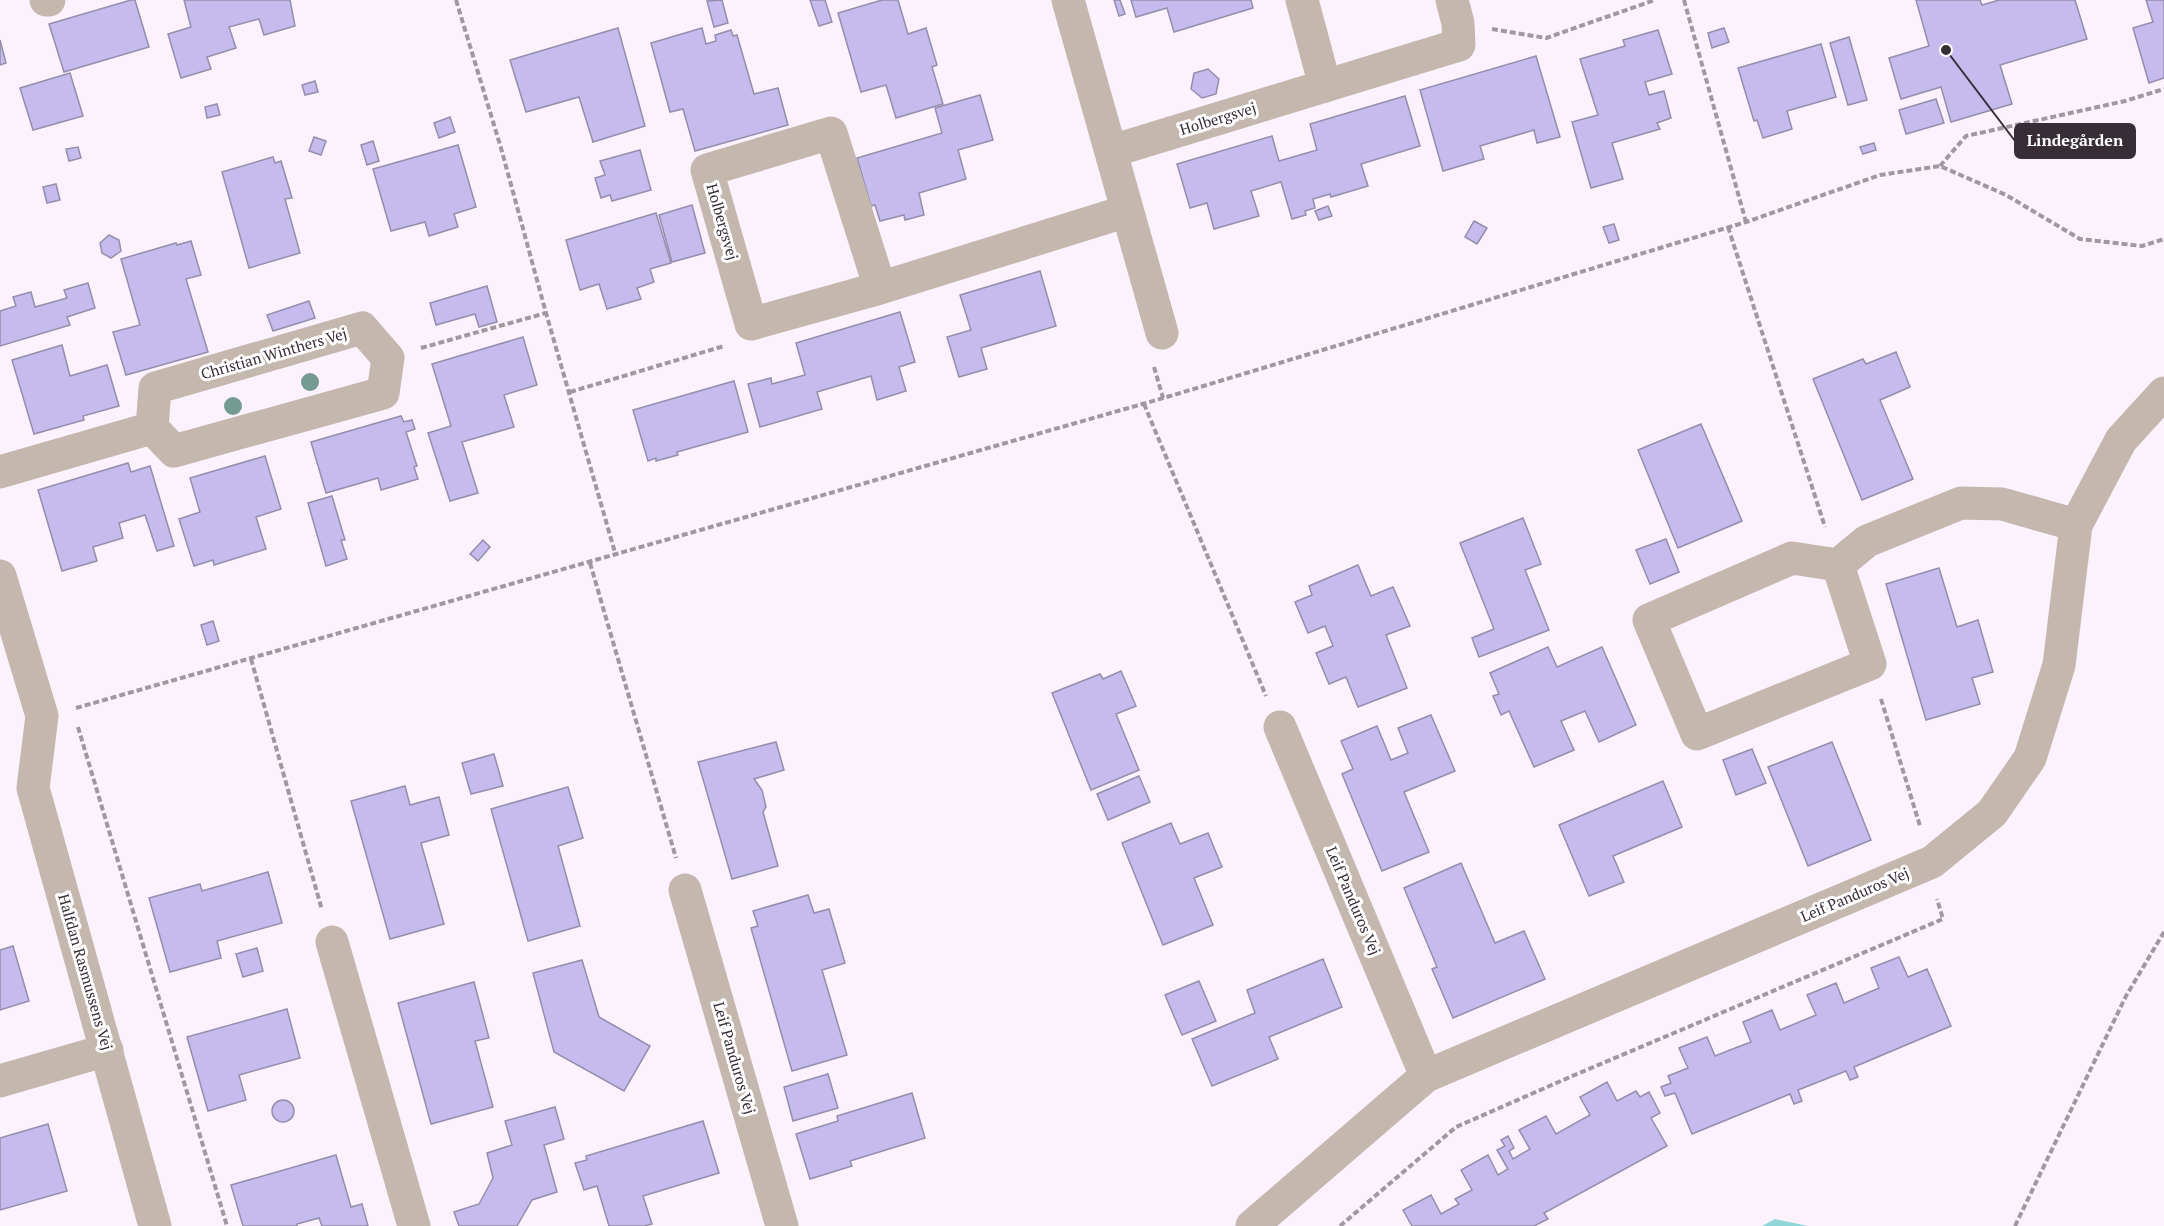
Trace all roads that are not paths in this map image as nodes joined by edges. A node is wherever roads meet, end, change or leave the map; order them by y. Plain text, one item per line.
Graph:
1 (1068, 0) edge
2 (1302, 0) edge
3 (1455, 11) edge
4 (1325, 86) junction
5 (1112, 151) junction
6 (1127, 211) junction
7 (880, 288) junction
8 (1157, 345) road end
9 (2164, 393) edge
10 (152, 428) junction
11 (0, 472) edge
12 (2076, 525) junction
13 (1838, 565) junction
14 (0, 576) edge
15 (1280, 727) road end
16 (685, 890) road end
17 (332, 942) road end
18 (107, 1050) junction
19 (1426, 1076) junction
20 (0, 1081) edge
21 (155, 1226) edge
22 (414, 1226) edge
23 (782, 1226) edge
24 (1252, 1226) edge

1 - 5 street
2 - 4 street
3 - 4 street, Holbergsvej
4 - 5 street, Holbergsvej
5 - 6 street
6 - 7 street
6 - 8 street
7 - 7 street, Holbergsvej
9 - 12 street, Leif Panduros Vej
10 - 10 street, Christian Winthers Vej
10 - 11 street
12 - 13 street
12 - 19 street, Leif Panduros Vej
13 - 13 street
14 - 18 street, Halfdan Rasmussens Vej
15 - 19 street, Leif Panduros Vej
16 - 23 street, Leif Panduros Vej
17 - 22 street
18 - 20 street
18 - 21 street, Halfdan Rasmussens Vej
19 - 24 street, Leif Panduros Vej

